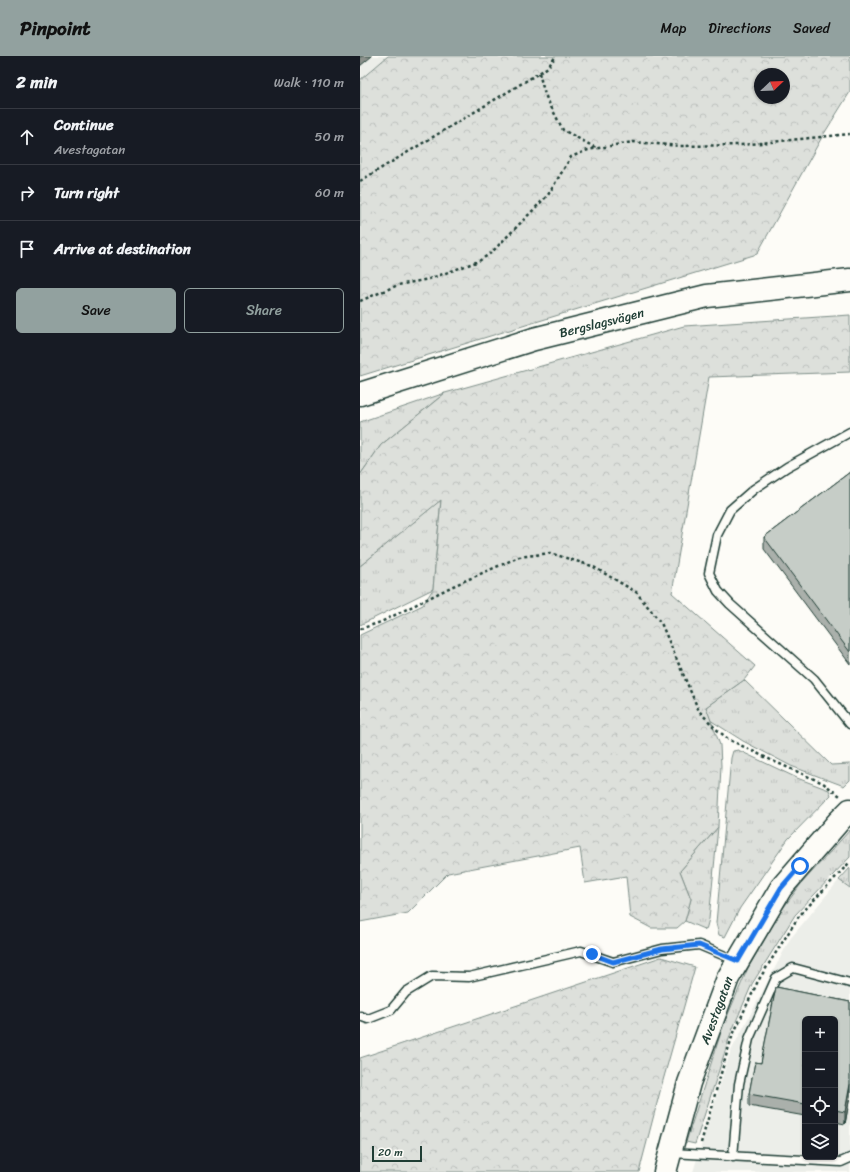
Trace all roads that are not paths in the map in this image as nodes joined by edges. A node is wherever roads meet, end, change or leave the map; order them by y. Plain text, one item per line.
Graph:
1 (850, 280) edge
2 (360, 394) edge
3 (850, 432) edge
4 (850, 724) edge
5 (847, 805) edge
6 (738, 961) junction
7 (850, 983) edge
8 (360, 1016) edge
9 (733, 1157) junction
10 (850, 1158) edge
11 (668, 1163) edge

1 - 2 main road, Bergslagsvägen
3 - 4 lane
5 - 6 main road, Avestagatan
6 - 8 lane
6 - 11 main road, Avestagatan
7 - 9 lane
9 - 10 lane
9 - 11 lane

